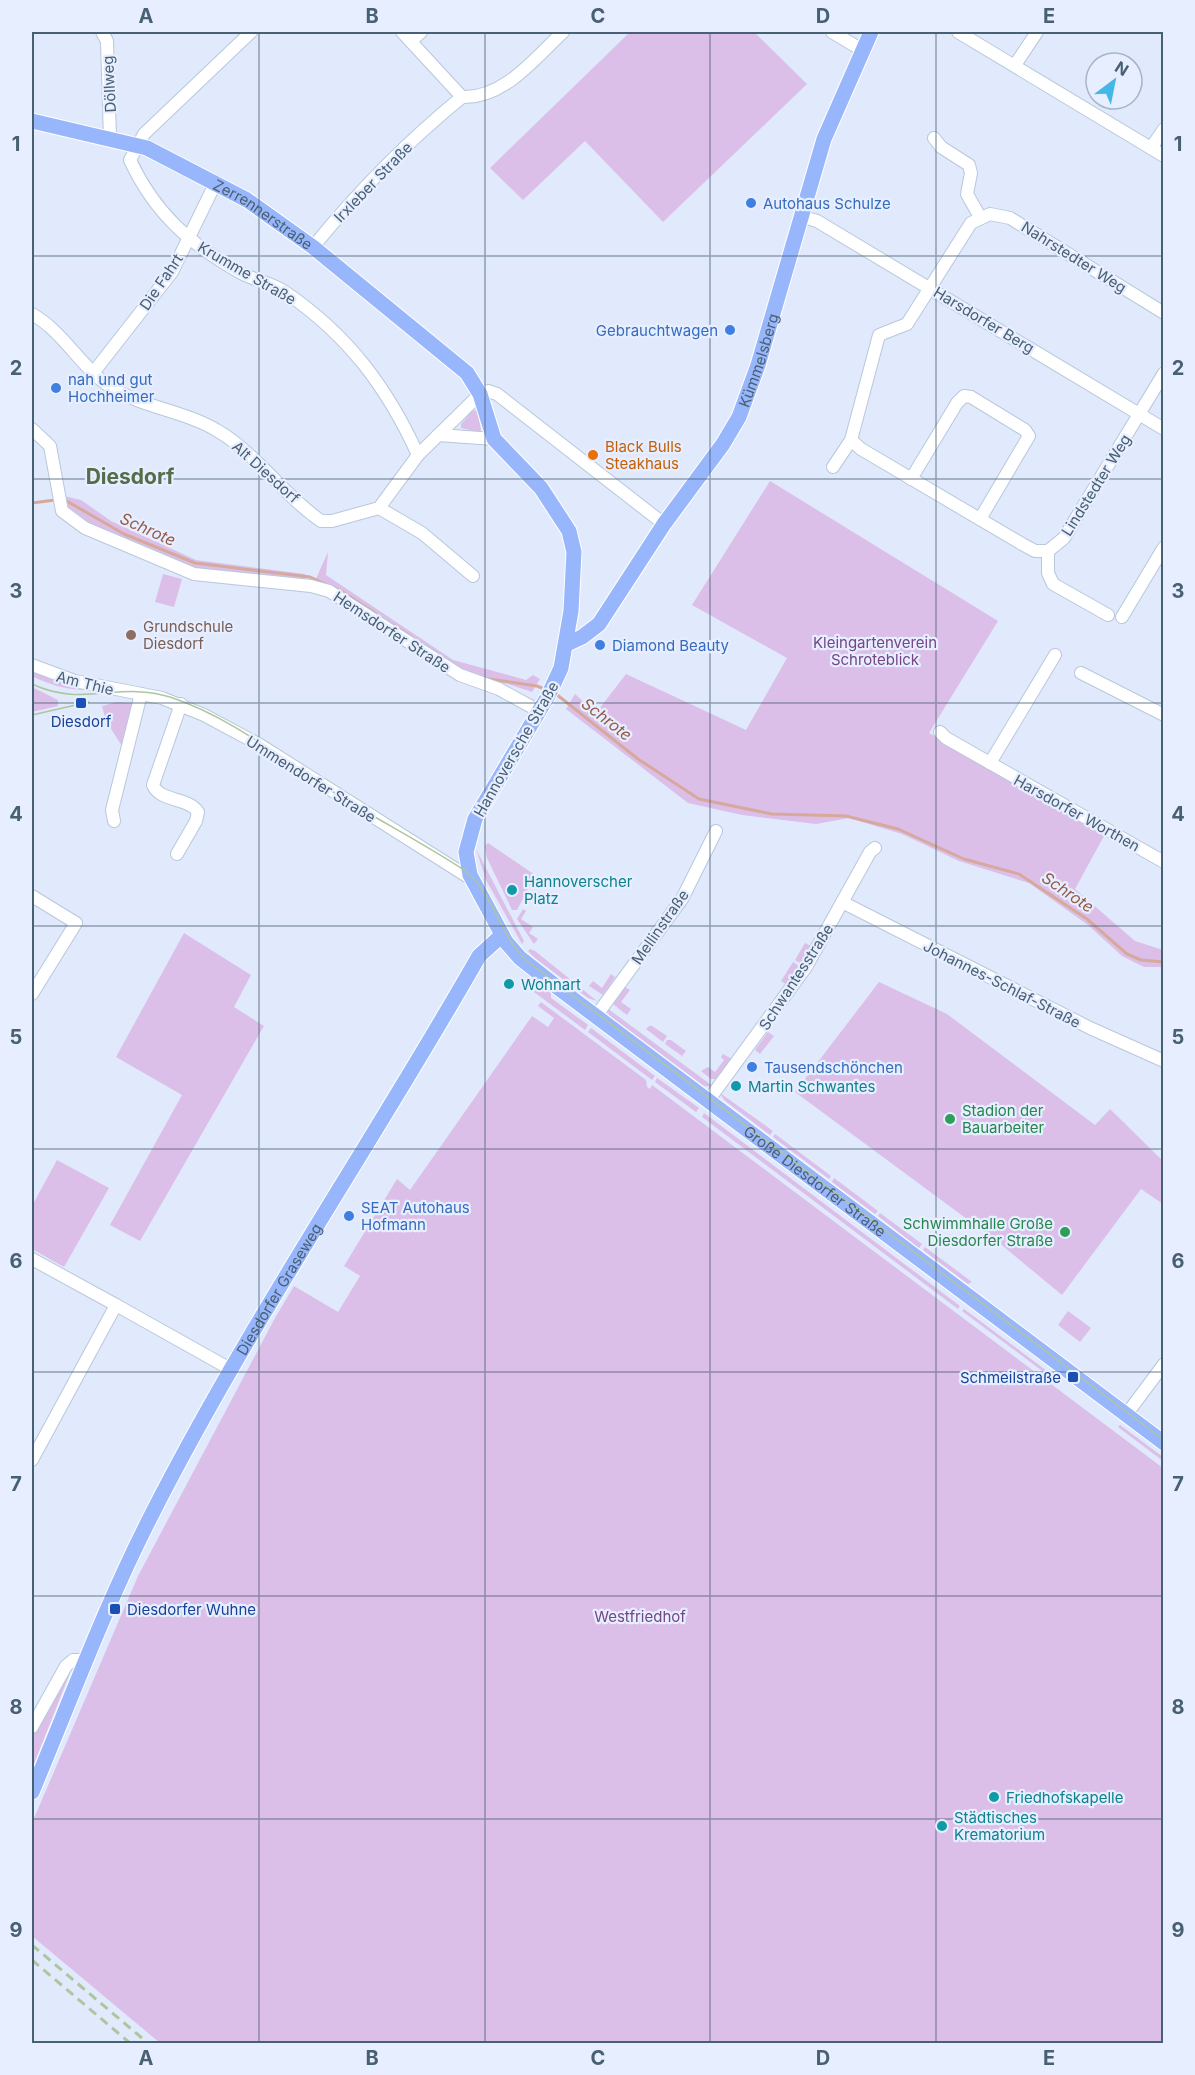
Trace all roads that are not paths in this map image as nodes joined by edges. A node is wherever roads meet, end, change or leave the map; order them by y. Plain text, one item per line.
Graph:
1 (102, 32) edge
2 (251, 32) edge
3 (402, 32) edge
4 (422, 32) edge
5 (562, 32) edge
6 (832, 32) edge
7 (871, 32) edge
8 (958, 32) edge
9 (1037, 32) edge
10 (411, 41) junction
11 (862, 50) junction
12 (1015, 65) junction
13 (462, 97) junction
14 (32, 121) edge
15 (1164, 129) edge
16 (110, 138) junction
17 (934, 138) dead end
18 (137, 145) junction
19 (1150, 148) junction
20 (1164, 156) edge
21 (216, 182) junction
22 (801, 216) junction
23 (980, 217) junction
24 (189, 238) junction
25 (313, 247) junction
26 (930, 287) junction
27 (1164, 313) edge
28 (32, 314) edge
29 (464, 370) joint
30 (93, 373) junction
31 (1164, 373) edge
32 (480, 394) junction
33 (1139, 414) junction
34 (32, 429) edge
35 (1164, 429) edge
36 (438, 435) junction
37 (494, 439) junction
38 (851, 440) junction
39 (418, 455) junction
40 (833, 467) dead end
41 (911, 479) junction
42 (379, 508) junction
43 (980, 519) junction
44 (664, 524) junction
45 (1164, 547) edge
46 (1048, 551) junction
47 (473, 576) dead end
48 (1108, 615) dead end
49 (1122, 617) dead end
50 (567, 644) junction
51 (1055, 655) dead end
52 (32, 665) edge
53 (1081, 673) dead end
54 (141, 694) junction
55 (181, 704) junction
56 (539, 711) junction
57 (1164, 715) edge
58 (940, 732) dead end
59 (990, 764) junction
60 (114, 820) dead end
61 (716, 831) dead end
62 (875, 848) dead end
63 (177, 854) dead end
64 (1164, 862) edge
65 (473, 880) junction
66 (32, 897) edge
67 (842, 902) junction
68 (502, 935) junction
69 (32, 994) edge
70 (596, 1016) junction
71 (1164, 1061) edge
72 (708, 1101) junction
73 (32, 1259) edge
74 (116, 1305) junction
75 (1164, 1364) edge
76 (232, 1370) junction
77 (1126, 1414) junction
78 (1164, 1443) edge
79 (32, 1460) edge
80 (84, 1660) junction
81 (32, 1727) edge
82 (32, 1792) edge

1 - 16 street, Döllweg
2 - 18 street
3 - 10 street
4 - 10 street
5 - 13 street
6 - 11 street
7 - 11 main road, Kümmelsberg
8 - 12 street
9 - 12 street
10 - 13 street
11 - 22 main road, Kümmelsberg
12 - 19 street
13 - 25 street, Irxleber Straße
14 - 16 main road, Zerrennerstraße
15 - 19 street
16 - 18 main road, Zerrennerstraße
17 - 23 street
18 - 21 main road, Zerrennerstraße
18 - 24 street, Krumme Straße
19 - 20 street
21 - 24 street, Die Fahrt
21 - 25 main road, Zerrennerstraße
22 - 26 street, Harsdorfer Berg
22 - 44 main road, Kümmelsberg
23 - 26 street
23 - 27 street, Nahrstedter Weg
24 - 30 street, Die Fahrt
24 - 39 street, Krumme Straße
25 - 29 main road, Zerrennerstraße
26 - 33 street, Harsdorfer Berg
26 - 38 street
28 - 30 street, Alt Diesdorf
29 - 32 main road, Hannoversche Straße
30 - 42 street, Alt Diesdorf
31 - 33 street
32 - 36 street
32 - 37 main road, Hannoversche Straße
32 - 44 street
33 - 35 street, Harsdorfer Berg
33 - 46 street, Lindstedter Weg
34 - 56 street, Hemsdorfer Straße
36 - 37 street
36 - 39 street
37 - 50 main road, Hannoversche Straße
38 - 40 street
38 - 41 street
39 - 42 street
41 - 43 street
41 - 43 street
42 - 47 street
43 - 46 street
44 - 50 main road, Kümmelsberg
45 - 49 street
46 - 48 street
50 - 56 main road, Hannoversche Straße
51 - 59 street
52 - 54 street, Am Thie
53 - 57 street
54 - 55 street, Ummendorfer Straße
54 - 60 street
55 - 63 street
55 - 65 street, Ummendorfer Straße
56 - 65 main road, Hannoversche Straße
58 - 59 street, Harsdorfer Worthen
59 - 64 street, Harsdorfer Worthen
61 - 70 street, Mellinstraße
62 - 67 street, Schwantesstraße
65 - 68 main road, Hannoversche Straße
66 - 69 street
67 - 71 street, Johannes-Schlaf-Straße
67 - 72 street, Schwantesstraße
68 - 70 main road, Große Diesdorfer Straße
68 - 76 main road, Diesdorfer Graseweg
70 - 72 main road, Große Diesdorfer Straße
72 - 77 main road, Große Diesdorfer Straße
73 - 74 street
74 - 76 street
74 - 79 street
75 - 77 street
76 - 80 main road, Diesdorfer Graseweg
77 - 78 main road, Große Diesdorfer Straße
80 - 81 street
80 - 82 main road, Diesdorfer Graseweg

